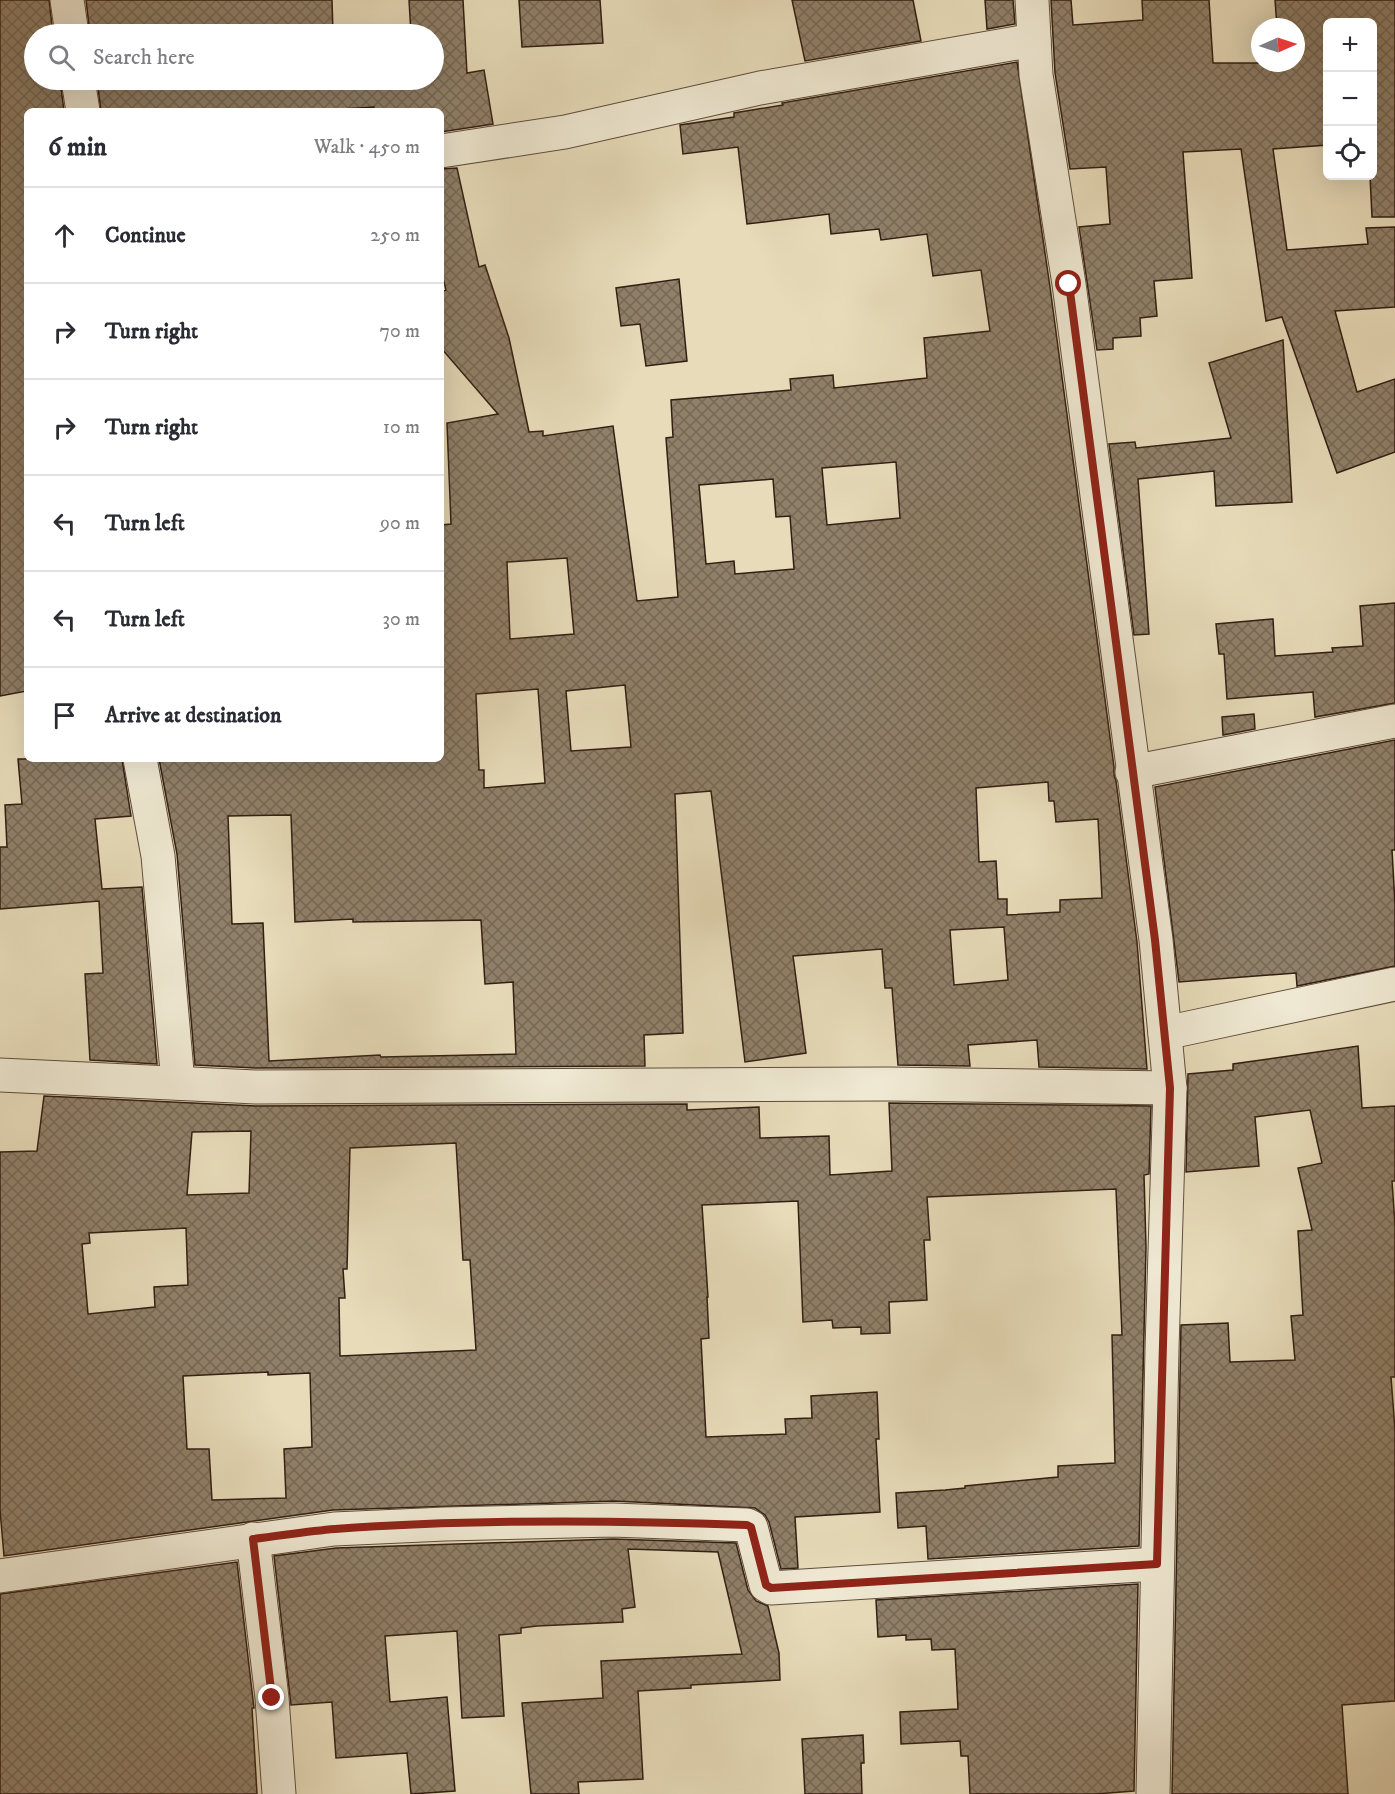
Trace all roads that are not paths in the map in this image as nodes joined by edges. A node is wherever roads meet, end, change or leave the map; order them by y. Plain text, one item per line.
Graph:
1 (67, 0) edge
2 (1032, 0) edge
3 (71, 24) edge
4 (1034, 40) junction
5 (80, 90) edge
6 (83, 108) edge
7 (444, 151) edge
8 (1395, 721) edge
9 (141, 762) edge
10 (1132, 772) junction
11 (1395, 984) edge
12 (1165, 1033) junction
13 (0, 1075) edge
14 (178, 1083) junction
15 (1170, 1088) junction
16 (253, 1539) junction
17 (1157, 1564) junction
18 (0, 1576) edge
19 (279, 1794) edge
20 (1153, 1794) edge

1 - 3 street
2 - 4 street
4 - 7 street
4 - 10 street
5 - 6 street
8 - 10 street
9 - 14 street
10 - 12 street
11 - 12 street
12 - 15 street
13 - 14 street
14 - 15 street
15 - 17 street
16 - 17 street
16 - 18 street
16 - 19 street
17 - 20 street

